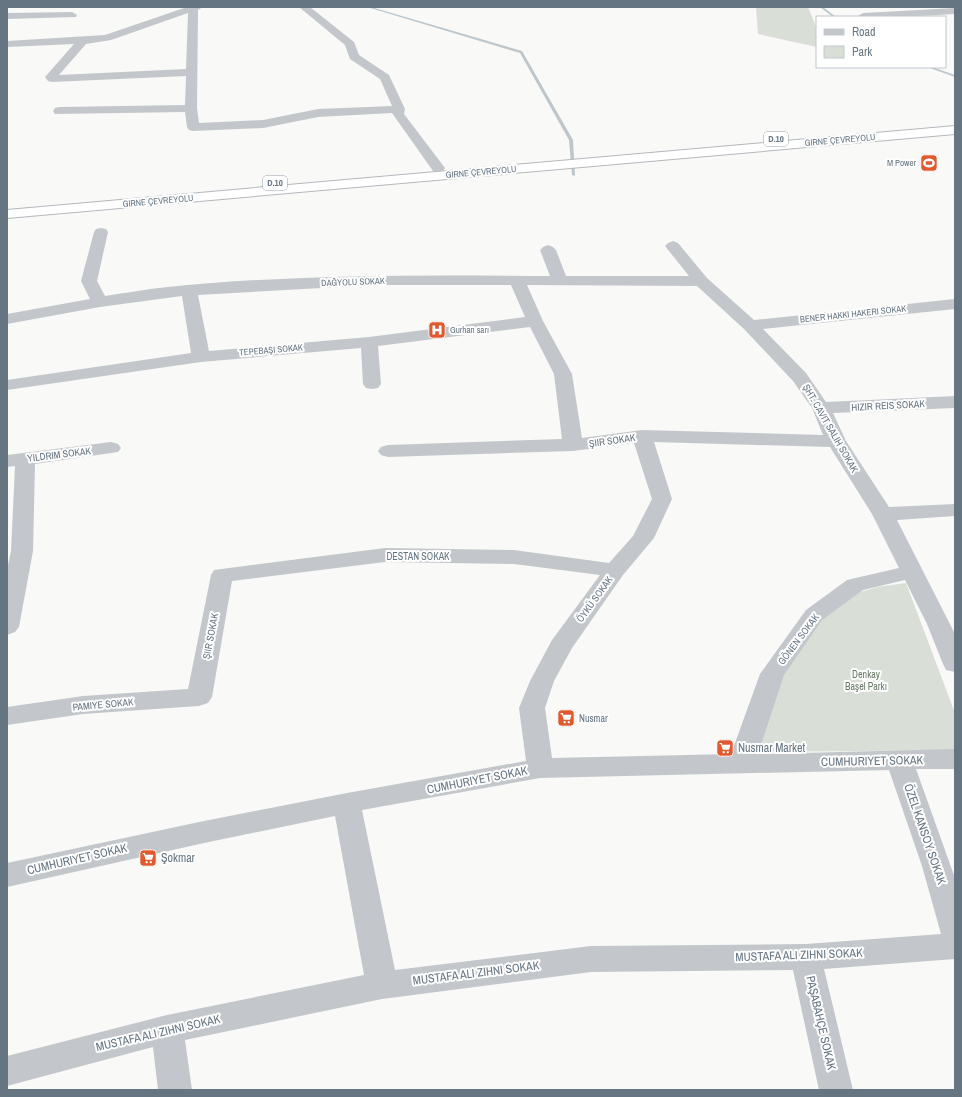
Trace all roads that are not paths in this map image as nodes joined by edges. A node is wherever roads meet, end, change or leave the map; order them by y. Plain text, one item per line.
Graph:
1 (34, 7) edge
2 (304, 7) edge
3 (914, 7) edge
4 (196, 8) edge
5 (955, 11) edge
6 (923, 13) junction
7 (7, 15) edge
8 (72, 15) dead end
9 (863, 16) dead end
10 (83, 41) junction
11 (7, 44) edge
12 (192, 72) junction
13 (191, 108) junction
14 (399, 109) junction
15 (59, 111) dead end
16 (955, 122) edge
17 (955, 130) edge
18 (598, 158) junction
19 (543, 163) junction
20 (438, 168) junction
21 (7, 205) edge
22 (7, 214) edge
23 (101, 232) dead end
24 (672, 246) dead end
25 (548, 250) dead end
26 (560, 280) junction
27 (701, 280) junction
28 (518, 282) junction
29 (189, 290) junction
30 (100, 302) junction
31 (955, 304) edge
32 (7, 320) edge
33 (535, 321) junction
34 (750, 324) junction
35 (368, 342) junction
36 (201, 357) junction
37 (372, 384) dead end
38 (7, 385) edge
39 (955, 402) edge
40 (821, 408) junction
41 (642, 436) junction
42 (836, 441) junction
43 (573, 445) junction
44 (111, 448) dead end
45 (388, 452) dead end
46 (16, 460) edge
47 (955, 510) edge
48 (883, 514) junction
49 (14, 552) edge
50 (615, 570) junction
51 (912, 572) junction
52 (222, 575) joint
53 (947, 624) edge
54 (7, 627) edge
55 (955, 664) edge
56 (199, 697) joint
57 (7, 716) edge
58 (955, 759) edge
59 (899, 760) junction
60 (742, 764) junction
61 (540, 768) junction
62 (347, 803) junction
63 (7, 875) edge
64 (955, 931) edge
65 (955, 946) edge
66 (806, 957) junction
67 (382, 985) junction
68 (167, 1029) junction
69 (7, 1071) edge
70 (175, 1090) edge
71 (836, 1090) edge

1 - 7 street
2 - 14 street
3 - 6 street
4 - 10 street
4 - 12 street
5 - 6 street
6 - 9 street
7 - 8 street
10 - 11 street
10 - 12 street
12 - 13 street
13 - 14 street
13 - 15 street
14 - 20 street
16 - 18 highway, GIRNE ÇEVREYOLU / D.10
17 - 18 highway, GIRNE ÇEVREYOLU / D.10
18 - 19 highway, GIRNE ÇEVREYOLU / D.10
19 - 20 highway, GIRNE ÇEVREYOLU / D.10
19 - 22 highway, GIRNE ÇEVREYOLU / D.10
20 - 21 highway, GIRNE ÇEVREYOLU / D.10
23 - 30 street
24 - 27 street, ŞHT. CAVIT SALIH SOKAK
25 - 26 street
26 - 27 street, DAĞYOLU SOKAK
26 - 28 street, DAĞYOLU SOKAK
27 - 34 street, ŞHT. CAVIT SALIH SOKAK
28 - 29 street, DAĞYOLU SOKAK
28 - 33 street
29 - 30 street, DAĞYOLU SOKAK
29 - 36 street
30 - 32 street, DAĞYOLU SOKAK
31 - 34 street
33 - 35 street
33 - 43 street
34 - 40 street, ŞHT. CAVIT SALIH SOKAK
35 - 36 street
35 - 37 street
36 - 38 street
39 - 40 street
40 - 42 street, ŞHT. CAVIT SALIH SOKAK
41 - 42 street, ŞIIR SOKAK
41 - 43 street, ŞIIR SOKAK
41 - 50 street, ÖYKÜ SOKAK
42 - 48 street, ŞHT. CAVIT SALIH SOKAK
43 - 45 street, ŞIIR SOKAK
44 - 46 street
46 - 49 street
47 - 48 street
48 - 51 street, ŞHT. CAVIT SALIH SOKAK
49 - 54 street
50 - 52 street, DESTAN SOKAK
50 - 61 street, ÖYKÜ SOKAK
51 - 53 street, ŞHT. CAVIT SALIH SOKAK
51 - 60 street, GÖNEN SOKAK
52 - 56 street, ŞIIR SOKAK
53 - 55 street, ŞHT. CAVIT SALIH SOKAK
56 - 57 street, PAMIYE SOKAK
58 - 59 street, CUMHURIYET SOKAK
59 - 60 street, CUMHURIYET SOKAK
59 - 64 street, ÖZEL KANSOY SOKAK
60 - 61 street, CUMHURIYET SOKAK
61 - 62 street, CUMHURIYET SOKAK
62 - 63 street, CUMHURIYET SOKAK
62 - 67 street
65 - 66 street, MUSTAFA ALI ZIHNI SOKAK
66 - 67 street, MUSTAFA ALI ZIHNI SOKAK
66 - 71 street, PAŞABAHÇE SOKAK
67 - 68 street, MUSTAFA ALI ZIHNI SOKAK
68 - 69 street, MUSTAFA ALI ZIHNI SOKAK
68 - 70 street

